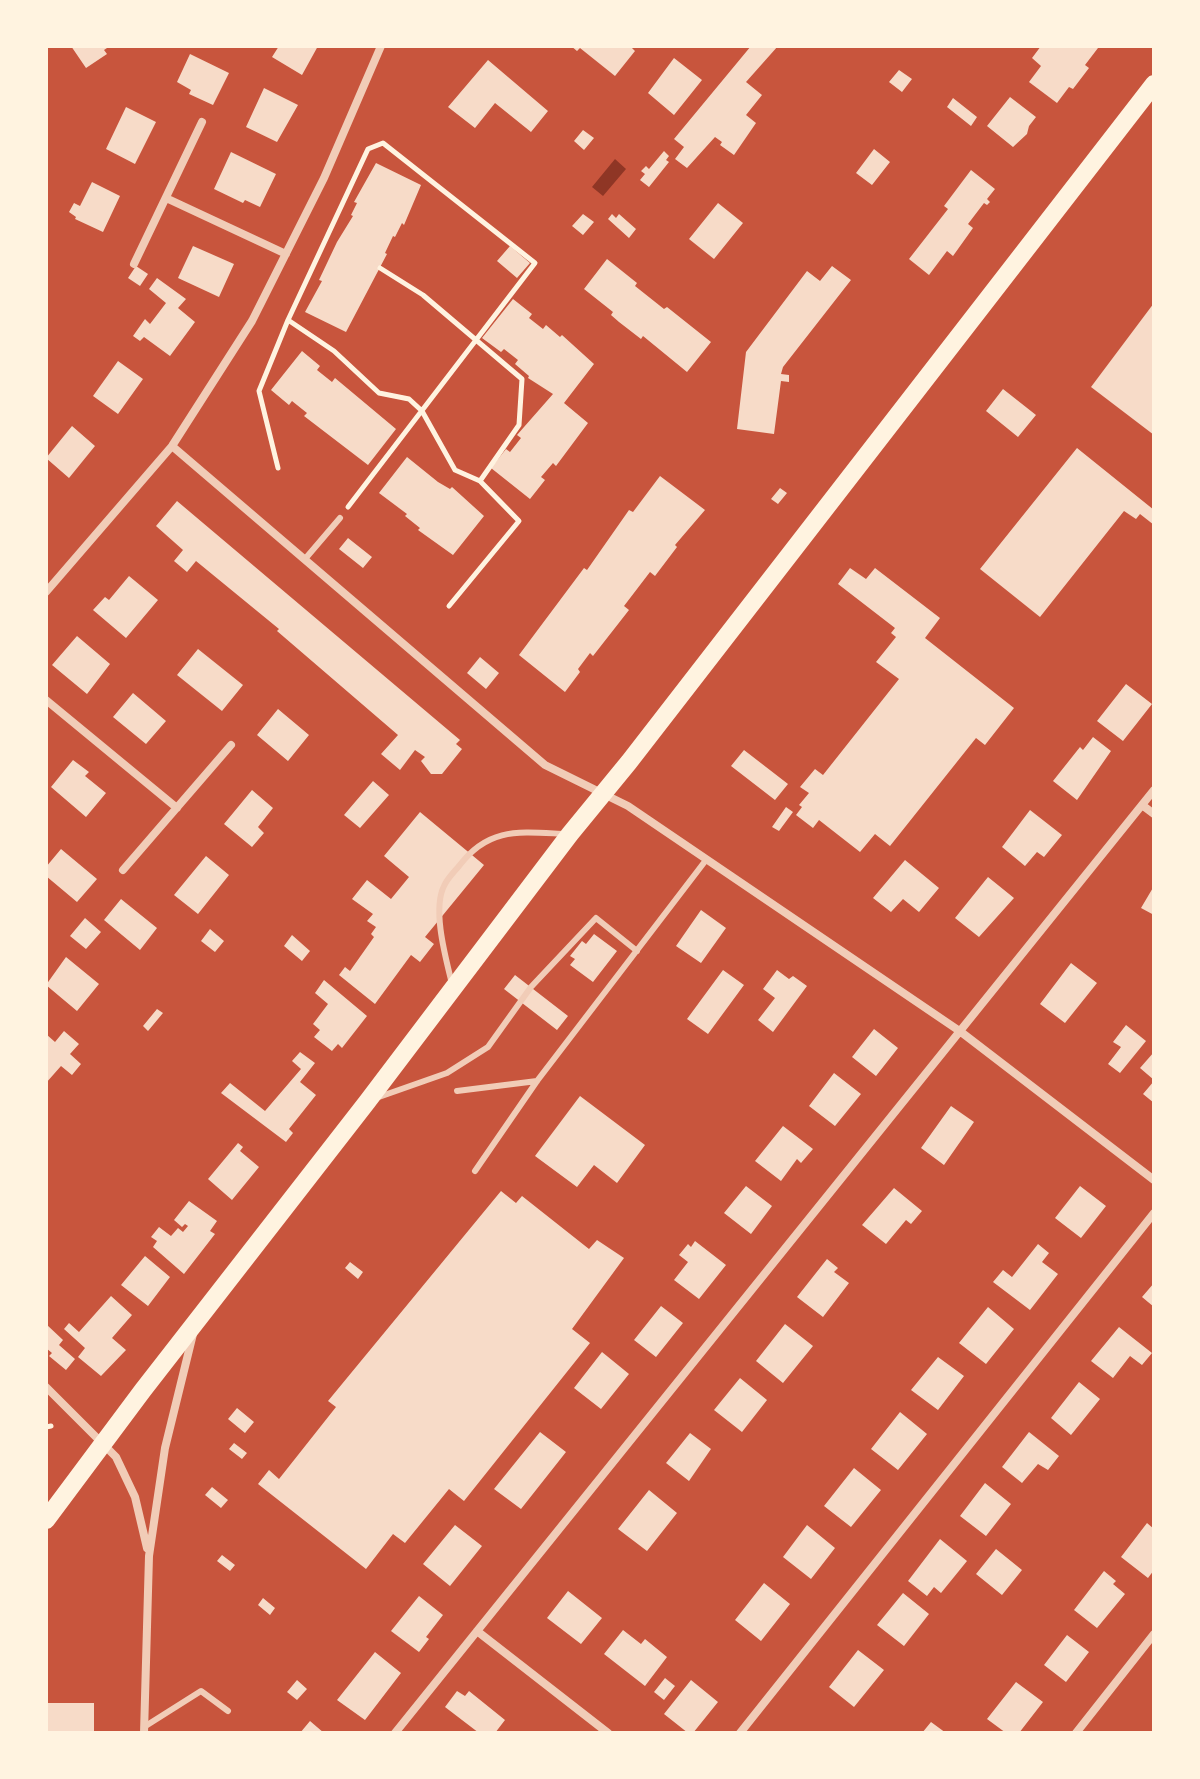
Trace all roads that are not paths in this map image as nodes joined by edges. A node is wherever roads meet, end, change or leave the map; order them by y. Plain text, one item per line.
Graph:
1 (381, 46) edge
2 (1154, 84) edge
3 (202, 122) dead end
4 (166, 198) junction
5 (286, 254) junction
6 (134, 264) dead end
7 (172, 446) junction
8 (340, 518) road end
9 (305, 559) junction
10 (46, 592) edge
11 (46, 700) edge
12 (231, 745) dead end
13 (1154, 790) edge
14 (603, 794) junction
15 (1142, 805) junction
16 (177, 808) junction
17 (1154, 814) edge
18 (570, 834) junction
19 (706, 860) junction
20 (123, 870) dead end
21 (637, 951) junction
22 (453, 988) junction
23 (961, 1032) junction
24 (537, 1081) junction
25 (457, 1091) dead end
26 (367, 1102) junction
27 (475, 1171) dead end
28 (1154, 1180) edge
29 (1154, 1213) edge
30 (196, 1321) junction
31 (46, 1387) edge
32 (103, 1442) junction
33 (46, 1520) edge
34 (149, 1556) junction
35 (477, 1631) junction
36 (1154, 1634) edge
37 (228, 1711) dead end
38 (144, 1730) edge
39 (395, 1733) edge
40 (608, 1733) edge
41 (740, 1733) edge
42 (1076, 1733) edge

1 - 5 street
2 - 14 main road
3 - 4 street
4 - 5 street
4 - 6 street
5 - 7 street
7 - 9 street
7 - 10 street
8 - 9 lane
9 - 14 street
11 - 16 street
12 - 16 street
13 - 15 street
14 - 18 main road
14 - 19 street
15 - 17 street
15 - 23 street
16 - 20 street
18 - 22 main road
18 - 22 lane
19 - 21 lane
19 - 23 street
21 - 24 lane
21 - 26 lane
22 - 26 main road
23 - 28 street
23 - 35 street
24 - 25 lane
24 - 27 lane
26 - 30 main road
29 - 41 street
30 - 32 main road
30 - 34 street
31 - 32 street
32 - 33 main road
32 - 34 street
34 - 38 street
35 - 39 street
35 - 40 street
36 - 42 street
37 - 38 lane

